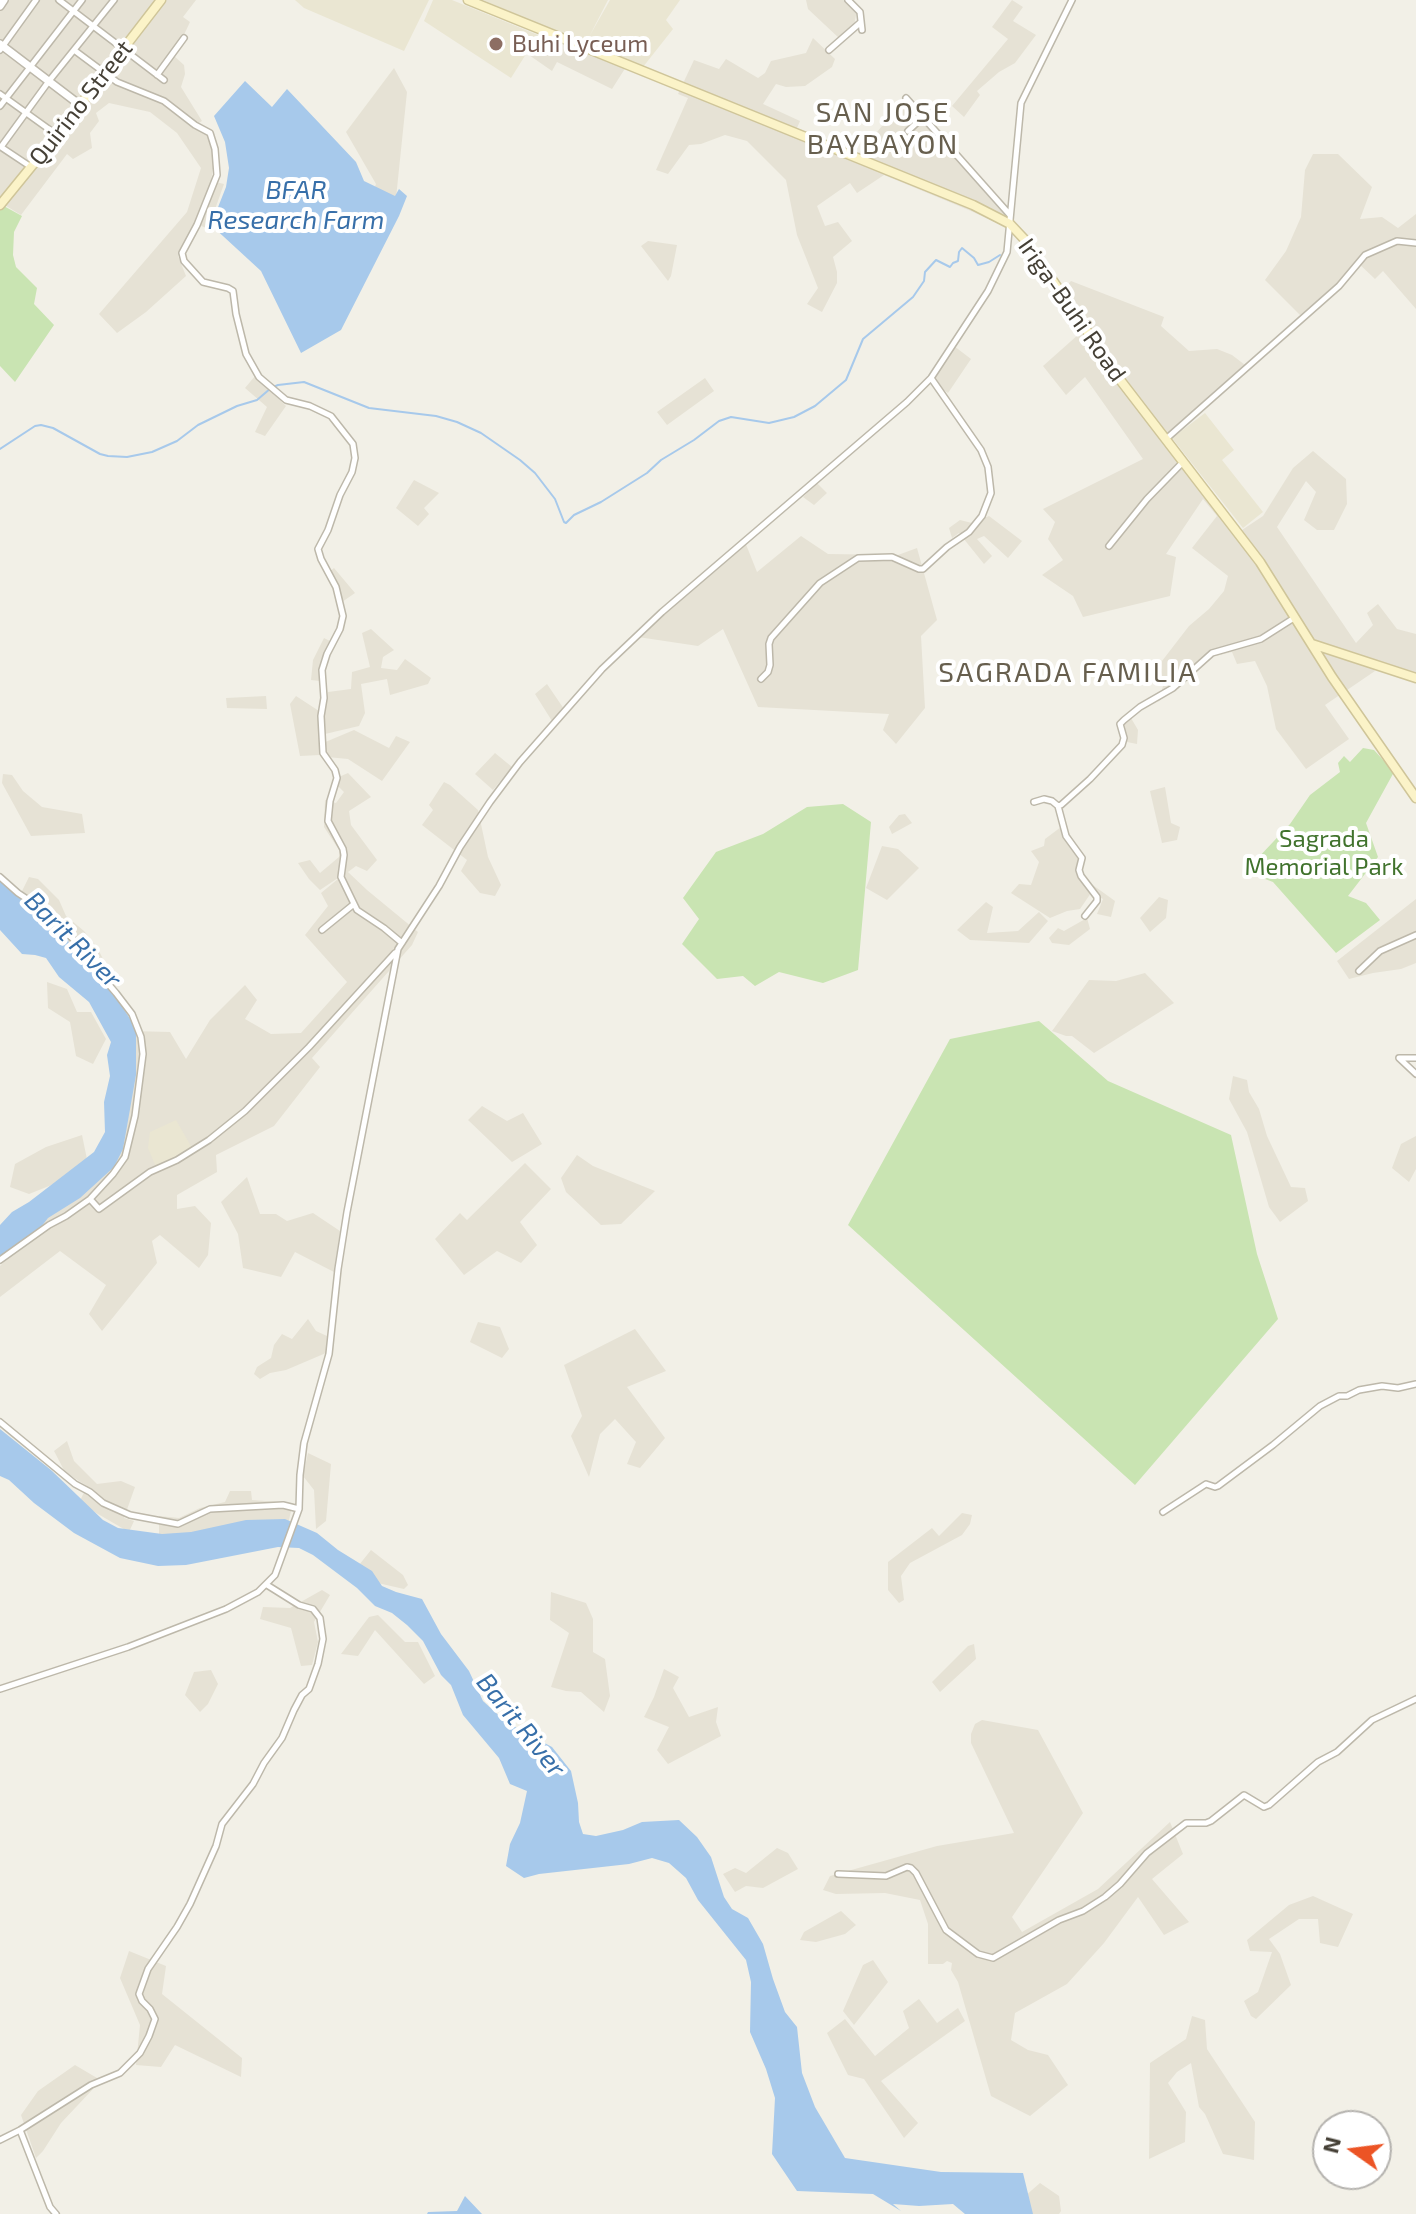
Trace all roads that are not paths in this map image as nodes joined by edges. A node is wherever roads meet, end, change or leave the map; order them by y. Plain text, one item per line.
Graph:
1 (4, 0) edge
2 (36, 0) edge
3 (59, 0) edge
4 (82, 0) edge
5 (114, 0) edge
6 (161, 0) edge
7 (468, 0) edge
8 (848, 0) edge
9 (1072, 0) edge
10 (0, 6) edge
11 (73, 11) junction
12 (861, 22) junction
13 (93, 26) junction
14 (862, 30) dead end
15 (184, 38) dead end
16 (1, 47) edge
17 (124, 49) junction
18 (74, 50) junction
19 (829, 50) dead end
20 (30, 66) junction
21 (104, 74) junction
22 (157, 75) junction
23 (164, 80) dead end
24 (49, 81) junction
25 (3, 96) edge
26 (906, 98) dead end
27 (80, 105) junction
28 (0, 106) edge
29 (26, 113) junction
30 (924, 116) junction
31 (908, 131) dead end
32 (57, 135) junction
33 (1, 147) edge
34 (31, 167) junction
35 (0, 205) edge
36 (1011, 220) junction
37 (1416, 243) edge
38 (931, 378) junction
39 (1165, 440) junction
40 (1183, 462) junction
41 (1109, 546) dead end
42 (1294, 618) junction
43 (1311, 644) junction
44 (1416, 678) edge
45 (761, 679) dead end
46 (1416, 798) edge
47 (1034, 802) dead end
48 (1058, 806) junction
49 (0, 877) edge
50 (354, 904) junction
51 (1085, 916) dead end
52 (322, 930) dead end
53 (1416, 935) edge
54 (400, 946) junction
55 (1359, 971) dead end
56 (1416, 1058) edge
57 (1416, 1074) edge
58 (90, 1199) junction
59 (0, 1260) edge
60 (1416, 1384) edge
61 (0, 1422) edge
62 (299, 1509) junction
63 (1163, 1512) dead end
64 (267, 1585) junction
65 (0, 1689) edge
66 (1416, 1699) edge
67 (838, 1874) dead end
68 (20, 2130) junction
69 (0, 2140) edge
70 (56, 2214) edge

1 - 10 street
2 - 16 street
3 - 11 street
4 - 11 street
5 - 13 street
6 - 17 main road, Quirino Street
7 - 36 main road, Iriga-Buhi Road
8 - 12 street
9 - 36 street
11 - 13 street
11 - 20 street
12 - 14 street
12 - 19 street
13 - 17 street
13 - 18 street
15 - 22 street
16 - 20 street
17 - 21 main road, Quirino Street
17 - 22 street
18 - 21 street
18 - 24 street
20 - 24 street
20 - 25 street
21 - 27 main road, Quirino Street
21 - 50 street
22 - 23 street
24 - 27 street
24 - 29 street
25 - 28 street
25 - 29 street
26 - 30 street
27 - 32 main road, Quirino Street
29 - 32 street
29 - 33 street
30 - 31 street
30 - 36 street
32 - 34 main road, Quirino Street
33 - 34 street
34 - 35 main road, Quirino Street
36 - 38 street
36 - 39 main road, Iriga-Buhi Road
37 - 39 street
38 - 45 street
38 - 54 street
39 - 40 main road, Iriga-Buhi Road
40 - 41 street
40 - 42 main road, Iriga-Buhi Road
42 - 43 main road, Iriga-Buhi Road
42 - 48 street
43 - 44 main road
43 - 46 main road, Iriga-Buhi Road
47 - 48 street
48 - 51 street
49 - 58 street
50 - 52 street
50 - 54 street
53 - 55 street
54 - 58 street
54 - 62 street
56 - 57 street
58 - 59 street
60 - 63 street
61 - 62 street
62 - 64 street
64 - 65 street
64 - 68 street
66 - 67 street
68 - 69 street
68 - 70 street

